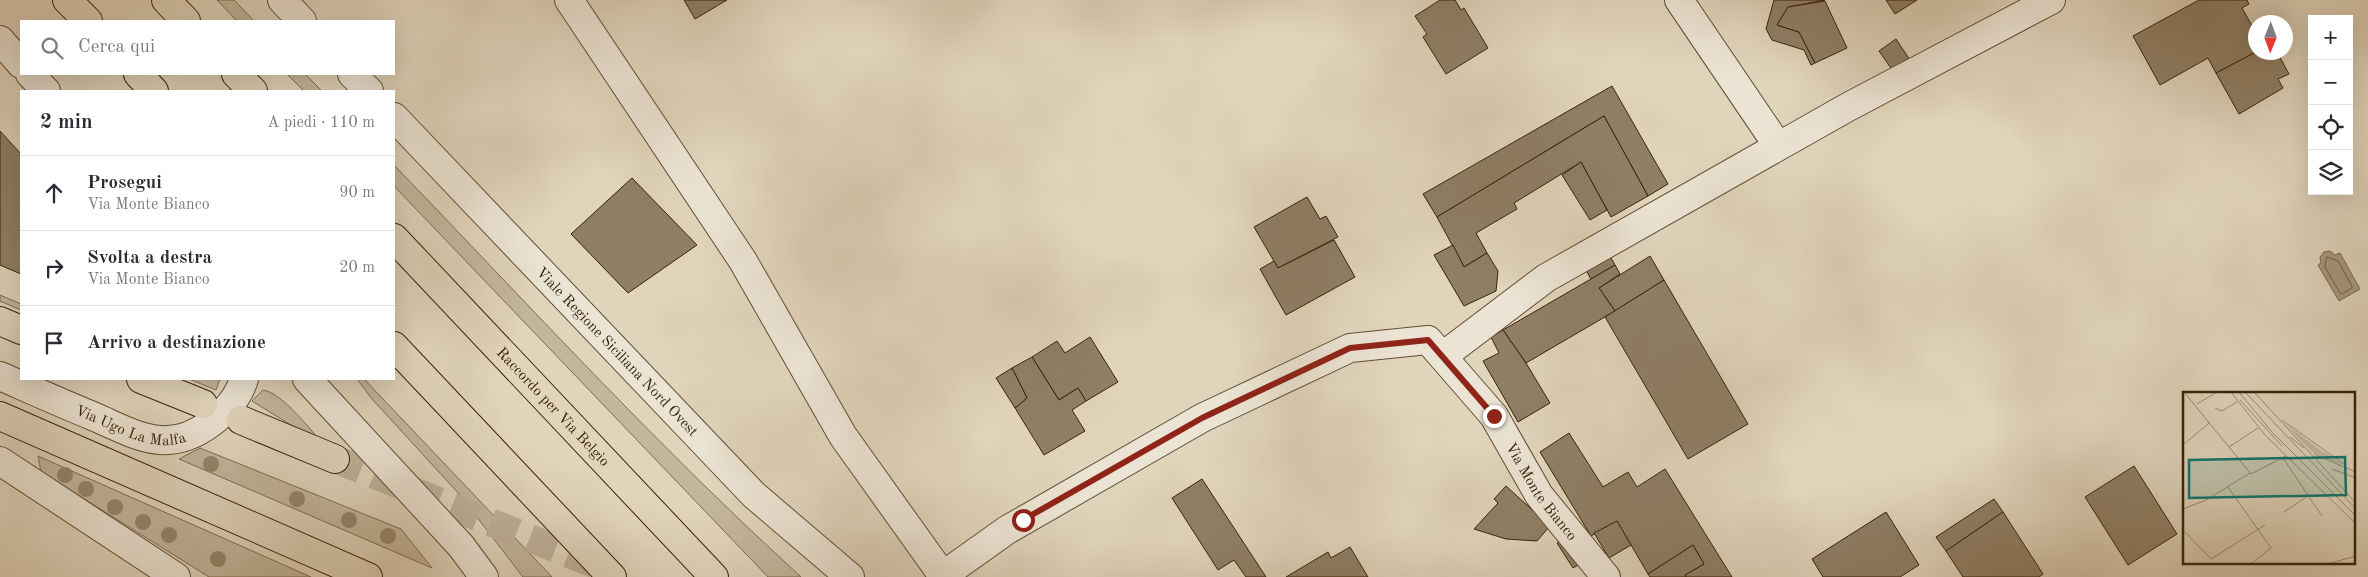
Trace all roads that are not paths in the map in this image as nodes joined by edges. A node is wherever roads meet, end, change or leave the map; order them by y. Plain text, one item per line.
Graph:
1 (68, 0) edge
2 (166, 0) edge
3 (282, 0) edge
4 (569, 0) edge
5 (1679, 0) edge
6 (2051, 0) edge
7 (87, 20) edge
8 (185, 20) edge
9 (301, 20) edge
10 (0, 40) edge
11 (20, 63) edge
12 (31, 75) edge
13 (139, 75) edge
14 (237, 75) edge
15 (353, 75) edge
16 (45, 90) edge
17 (153, 90) edge
18 (252, 90) edge
19 (368, 90) edge
20 (395, 118) edge
21 (1778, 146) junction
22 (395, 239) edge
23 (0, 322) edge
24 (20, 330) edge
25 (395, 347) edge
26 (1442, 356) junction
27 (0, 376) edge
28 (143, 380) edge
29 (244, 380) edge
30 (308, 380) edge
31 (203, 404) dead end
32 (0, 416) edge
33 (241, 420) dead end
34 (335, 459) tunnel mouth
35 (0, 461) edge
36 (942, 576) edge
37 (176, 577) edge
38 (368, 577) edge
39 (484, 577) edge
40 (612, 577) edge
41 (714, 577) edge
42 (850, 577) edge
43 (1606, 577) edge

1 - 7 highway
2 - 8 highway
3 - 9 street
4 - 36 street
5 - 21 street
6 - 21 street
10 - 11 street
12 - 16 street
13 - 17 highway
14 - 18 highway
15 - 19 street
20 - 42 street, Viale Regione Siciliana Nord Ovest
21 - 26 street
22 - 41 highway, Raccordo per Via Belgio
23 - 24 highway
25 - 40 highway
26 - 36 street, Via Monte Bianco
26 - 43 street, Via Monte Bianco
27 - 29 street, Via Ugo La Malfa
28 - 31 highway
30 - 39 street
32 - 38 highway
33 - 34 highway
35 - 37 street

